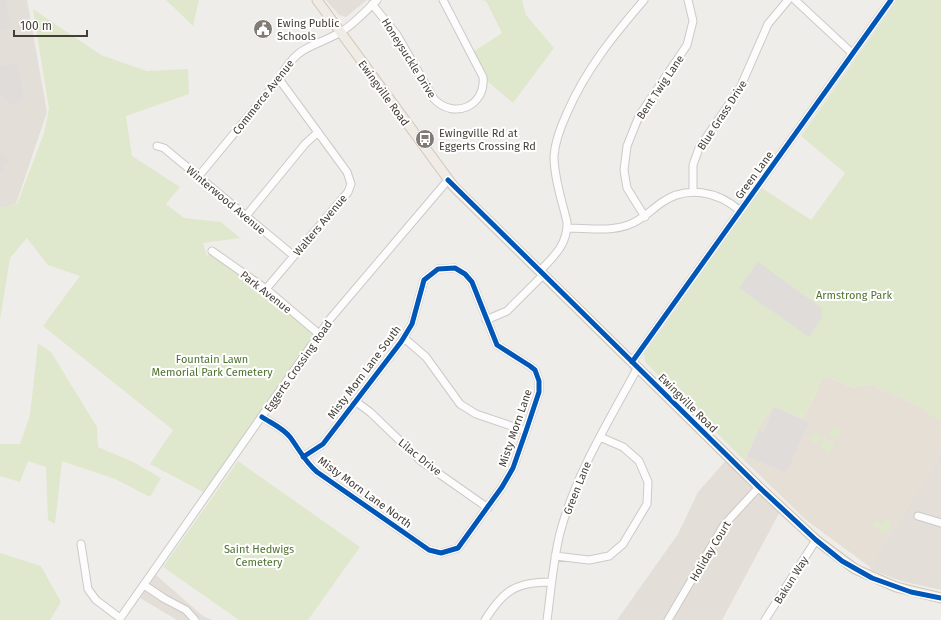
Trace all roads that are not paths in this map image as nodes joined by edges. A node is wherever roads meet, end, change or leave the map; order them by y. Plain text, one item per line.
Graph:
1 (316, 0) edge
2 (443, 0) edge
3 (644, 0) edge
4 (688, 0) edge
5 (788, 0) edge
6 (795, 0) edge
7 (891, 0) edge
8 (374, 2) edge
9 (340, 33) junction
10 (852, 54) junction
11 (279, 79) junction
12 (318, 132) junction
13 (158, 146) dead end
14 (198, 177) junction
15 (448, 180) junction
16 (693, 192) junction
17 (740, 211) junction
18 (246, 216) junction
19 (645, 217) junction
20 (567, 228) junction
21 (212, 251) dead end
22 (294, 256) junction
23 (460, 270) joint
24 (542, 273) junction
25 (266, 289) junction
26 (486, 320) junction
27 (319, 334) junction
28 (404, 338) junction
29 (635, 365) junction
30 (355, 401) junction
31 (262, 417) junction
32 (526, 431) junction
33 (600, 437) junction
34 (303, 456) junction
35 (759, 487) junction
36 (488, 508) junction
37 (918, 516) dead end
38 (941, 522) edge
39 (816, 540) junction
40 (81, 544) dead end
41 (447, 553) joint
42 (555, 556) junction
43 (551, 582) junction
44 (144, 585) junction
45 (941, 598) edge
46 (120, 619) edge
47 (769, 619) edge
48 (195, 620) edge
49 (485, 620) edge
50 (547, 620) edge
51 (668, 620) edge

1 - 9 main road, Ewingville Road
2 - 8 street, Honeysuckle Drive
3 - 20 street
4 - 19 street, Bent Twig Lane
5 - 16 street, Blue Grass Drive
6 - 10 street
7 - 10 street, Green Lane
8 - 9 street, Honeysuckle Drive
9 - 11 street, Commerce Avenue
9 - 15 main road, Ewingville Road
10 - 17 street, Green Lane
11 - 12 street, Walters Avenue
11 - 14 street, Commerce Avenue
12 - 18 street
12 - 22 street, Walters Avenue
13 - 14 street, Winterwood Avenue
14 - 18 street, Winterwood Avenue
15 - 24 main road, Ewingville Road
15 - 27 street, Eggerts Crossing Road
16 - 17 street
16 - 19 street
17 - 29 street, Green Lane
18 - 22 street, Winterwood Avenue
19 - 20 street
20 - 24 street
21 - 25 street, Park Avenue
22 - 25 street, Walters Avenue
23 - 26 street, Misty Morn Lane
23 - 28 street, Misty Morn Lane South
24 - 26 street
24 - 29 main road, Ewingville Road
25 - 27 street, Park Avenue
26 - 32 street, Misty Morn Lane
27 - 31 street, Eggerts Crossing Road
28 - 30 street, Misty Morn Lane South
28 - 32 street
29 - 33 street, Green Lane
29 - 35 main road, Ewingville Road
30 - 34 street, Misty Morn Lane South
30 - 36 street, Lilac Drive
31 - 34 street, Misty Morn Lane North
31 - 44 street, Eggerts Crossing Road
32 - 36 street, Misty Morn Lane
33 - 42 street, Green Lane
33 - 42 street
34 - 41 street, Misty Morn Lane North
35 - 39 main road, Ewingville Road
35 - 51 street, Holiday Court
36 - 41 street, Misty Morn Lane
37 - 38 street
39 - 45 main road, Ewingville Road
39 - 47 street, Bakun Way
40 - 46 street
42 - 43 street, Green Lane
43 - 49 street
43 - 50 street, Green Lane
44 - 46 street, Eggerts Crossing Road
44 - 48 street

